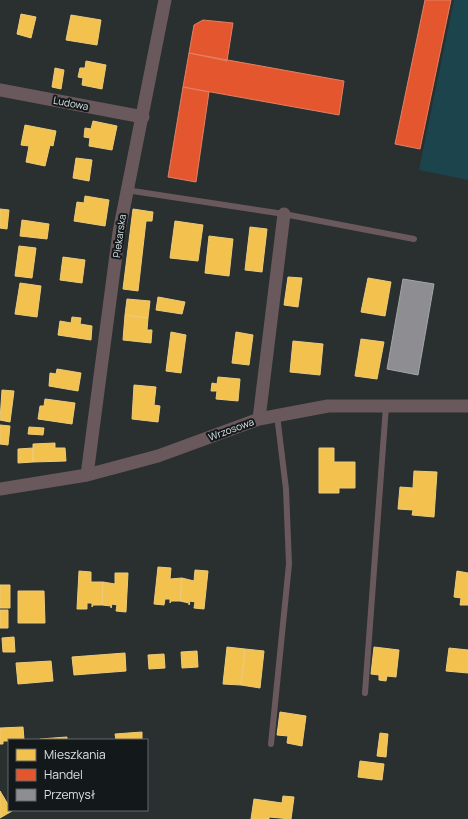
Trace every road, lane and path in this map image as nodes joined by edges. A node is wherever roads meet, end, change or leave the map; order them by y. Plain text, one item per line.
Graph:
1 (165, 0) edge
2 (0, 90) edge
3 (143, 116) junction
4 (126, 190) junction
5 (284, 214) junction
6 (414, 238) dead end
7 (386, 406) junction
8 (468, 406) edge
9 (277, 415) junction
10 (258, 419) junction
11 (87, 475) junction
12 (0, 489) edge
13 (365, 693) dead end
14 (271, 744) dead end

1 - 3 street, Piekarska
2 - 3 street, Ludowa
3 - 4 street, Piekarska
4 - 5 lane
4 - 11 street, Piekarska
5 - 6 lane
5 - 10 street
7 - 8 street, Wrzosowa
7 - 9 street, Wrzosowa
7 - 13 lane
9 - 10 street, Wrzosowa
9 - 14 lane
10 - 11 street, Wrzosowa
11 - 12 street, Wrzosowa

